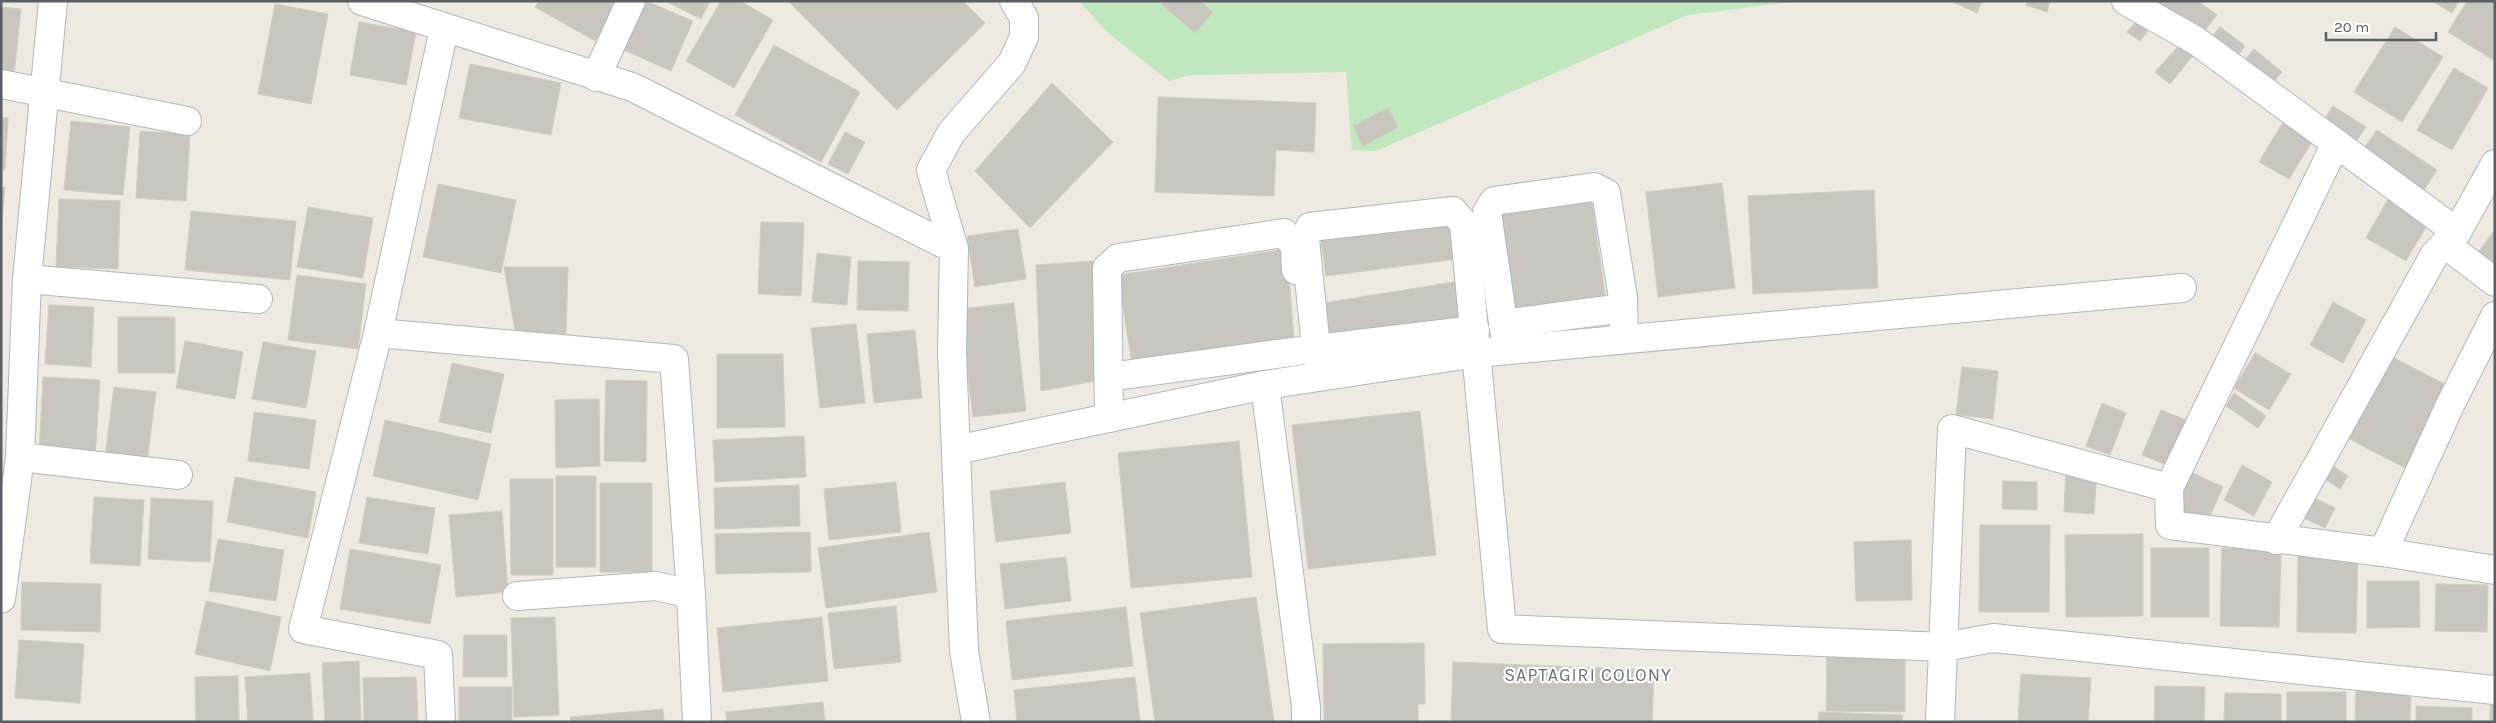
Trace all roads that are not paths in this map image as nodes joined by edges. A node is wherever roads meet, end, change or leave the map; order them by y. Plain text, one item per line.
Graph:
1 (54, 1) edge
2 (362, 1) edge
3 (631, 1) edge
4 (1014, 1) edge
5 (2126, 1) edge
6 (444, 29) junction
7 (596, 76) junction
8 (1, 84) edge
9 (45, 92) junction
10 (187, 121) dead end
11 (2336, 143) junction
12 (2495, 164) edge
13 (2451, 238) junction
14 (954, 249) junction
15 (27, 279) junction
16 (2495, 282) edge
17 (2182, 288) dead end
18 (258, 299) dead end
19 (1623, 308) junction
20 (2495, 316) edge
21 (1503, 324) junction
22 (378, 333) junction
23 (1624, 339) junction
24 (1476, 341) junction
25 (1308, 350) junction
26 (1507, 350) junction
27 (1109, 377) junction
28 (1312, 378) junction
29 (1265, 385) junction
30 (1109, 418) junction
31 (956, 450) junction
32 (20, 457) junction
33 (178, 475) dead end
34 (2169, 488) junction
35 (2276, 540) junction
36 (2383, 552) junction
37 (2495, 570) edge
38 (691, 594) junction
39 (517, 596) dead end
40 (1, 599) edge
41 (1944, 648) junction
42 (2495, 690) edge
43 (441, 722) edge
44 (697, 722) edge
45 (976, 722) edge
46 (1306, 722) edge
47 (1940, 722) edge

1 - 9 street
2 - 6 street
3 - 7 street
4 - 14 street
5 - 11 street
6 - 7 street
6 - 22 street
7 - 14 street
8 - 9 street
9 - 10 street
9 - 15 street
11 - 13 street
11 - 34 street
12 - 13 street
13 - 16 street
13 - 35 street
14 - 31 street
15 - 18 street
15 - 32 street
17 - 23 street
19 - 21 street
19 - 21 street
19 - 23 street
20 - 36 street
21 - 26 street
22 - 38 street
22 - 43 street
23 - 26 street
24 - 25 street
24 - 25 street
24 - 26 street
24 - 28 street
24 - 41 street
25 - 27 street
25 - 27 street
25 - 28 street
27 - 30 street
28 - 29 street
29 - 30 street
29 - 46 street
30 - 31 street
31 - 45 street
32 - 33 street
32 - 40 street
34 - 35 street
34 - 41 street
35 - 36 street
36 - 37 street
38 - 39 street
38 - 44 street
41 - 42 street
41 - 47 street

